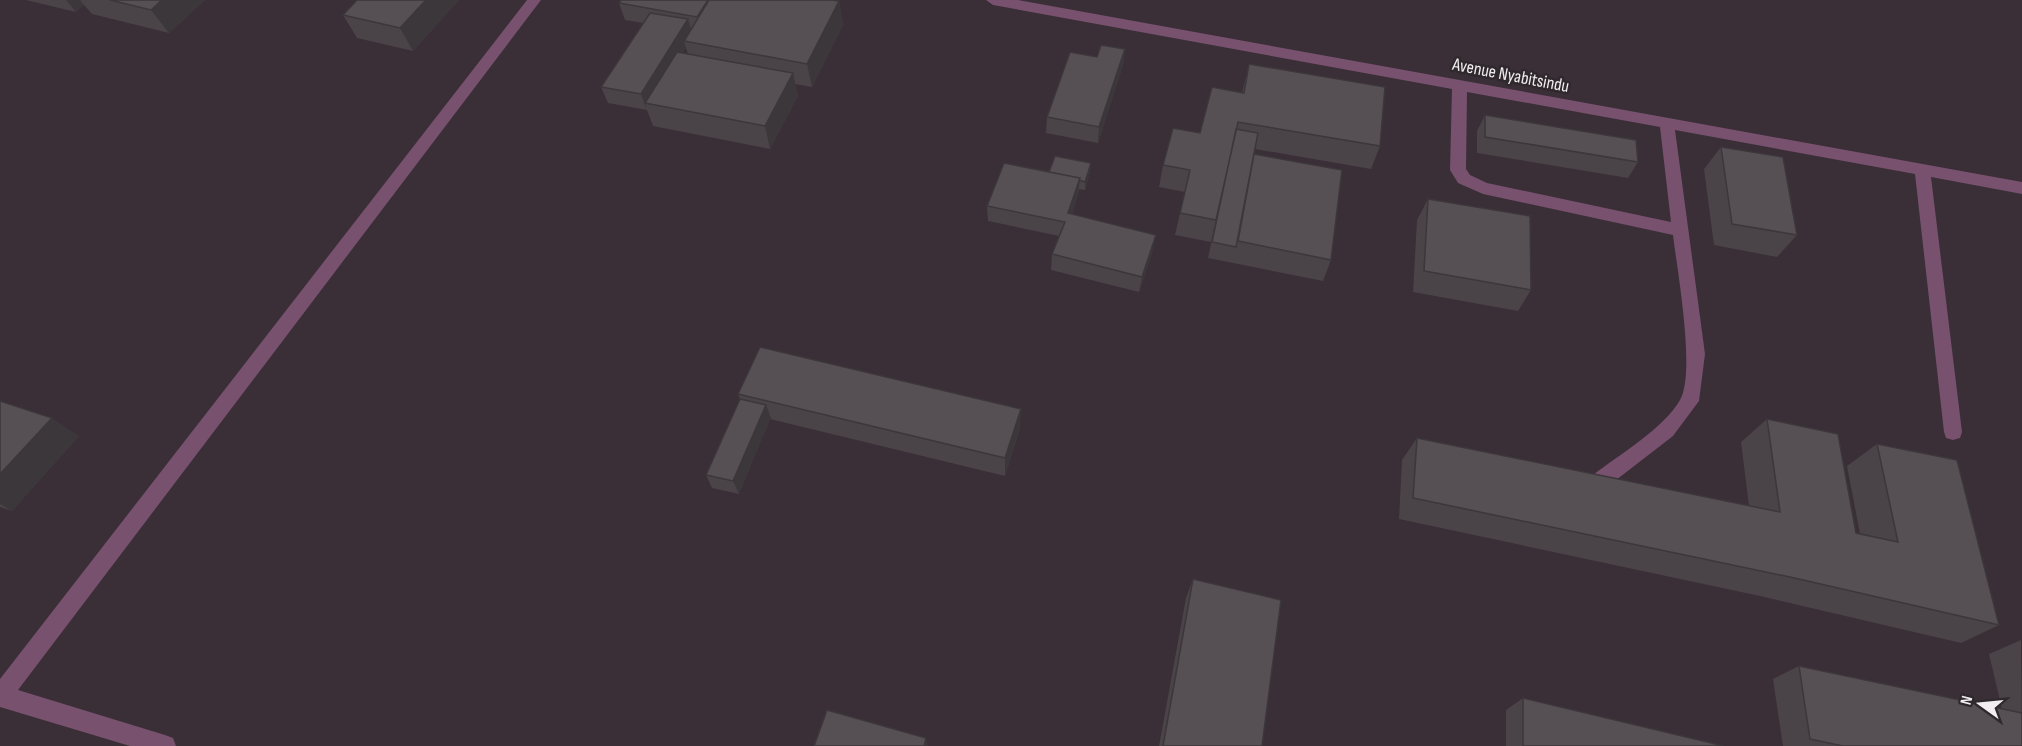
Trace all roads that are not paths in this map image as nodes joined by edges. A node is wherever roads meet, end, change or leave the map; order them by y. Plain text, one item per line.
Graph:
1 (534, 0) edge
2 (993, 0) edge
3 (1460, 85) junction
4 (1667, 124) junction
5 (1922, 169) junction
6 (2022, 188) edge
7 (1680, 230) junction
8 (1953, 432) dead end
9 (1600, 482) edge
10 (1, 695) edge
11 (165, 746) edge

1 - 10 street
2 - 3 street, Avenue Nyabitsindu
3 - 4 street, Avenue Nyabitsindu
3 - 7 street
4 - 5 street, Avenue Nyabitsindu
4 - 7 street
5 - 6 street, Avenue Nyabitsindu
5 - 8 street
7 - 9 street
10 - 11 street

